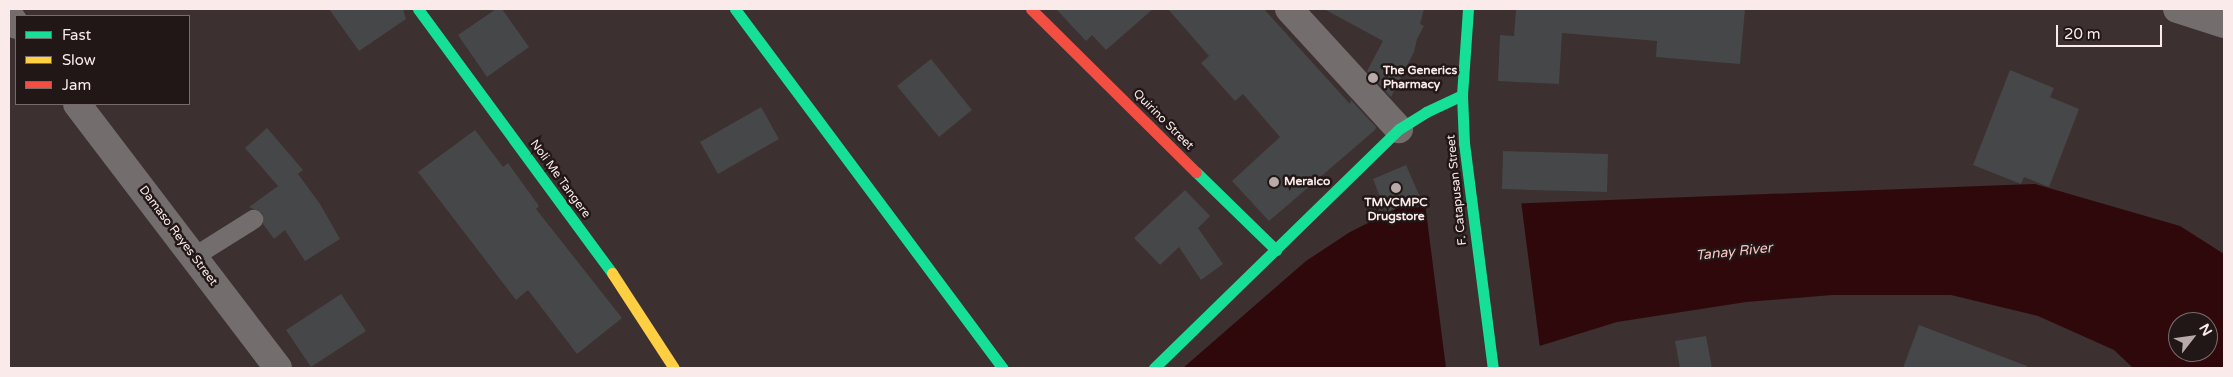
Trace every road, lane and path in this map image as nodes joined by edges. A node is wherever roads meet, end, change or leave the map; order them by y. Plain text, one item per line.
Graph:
1 (418, 9) edge
2 (735, 9) edge
3 (1031, 9) edge
4 (1289, 9) edge
5 (1468, 9) edge
6 (2177, 9) edge
7 (2224, 24) edge
8 (1462, 95) junction
9 (78, 105) edge
10 (1399, 129) junction
11 (253, 219) dead end
12 (1276, 250) junction
13 (194, 256) junction
14 (278, 368) edge
15 (674, 368) edge
16 (1002, 368) edge
17 (1154, 368) edge
18 (1493, 368) edge

1 - 15 street, Noli Me Tangere
2 - 16 street
3 - 12 street, Quirino Street
4 - 10 street
5 - 8 street, F. Catapusan Street
6 - 7 street
8 - 10 street
8 - 18 street, F. Catapusan Street
9 - 13 street, Damaso Reyes Street
10 - 12 street
11 - 13 lane
12 - 17 street
13 - 14 street, Damaso Reyes Street

